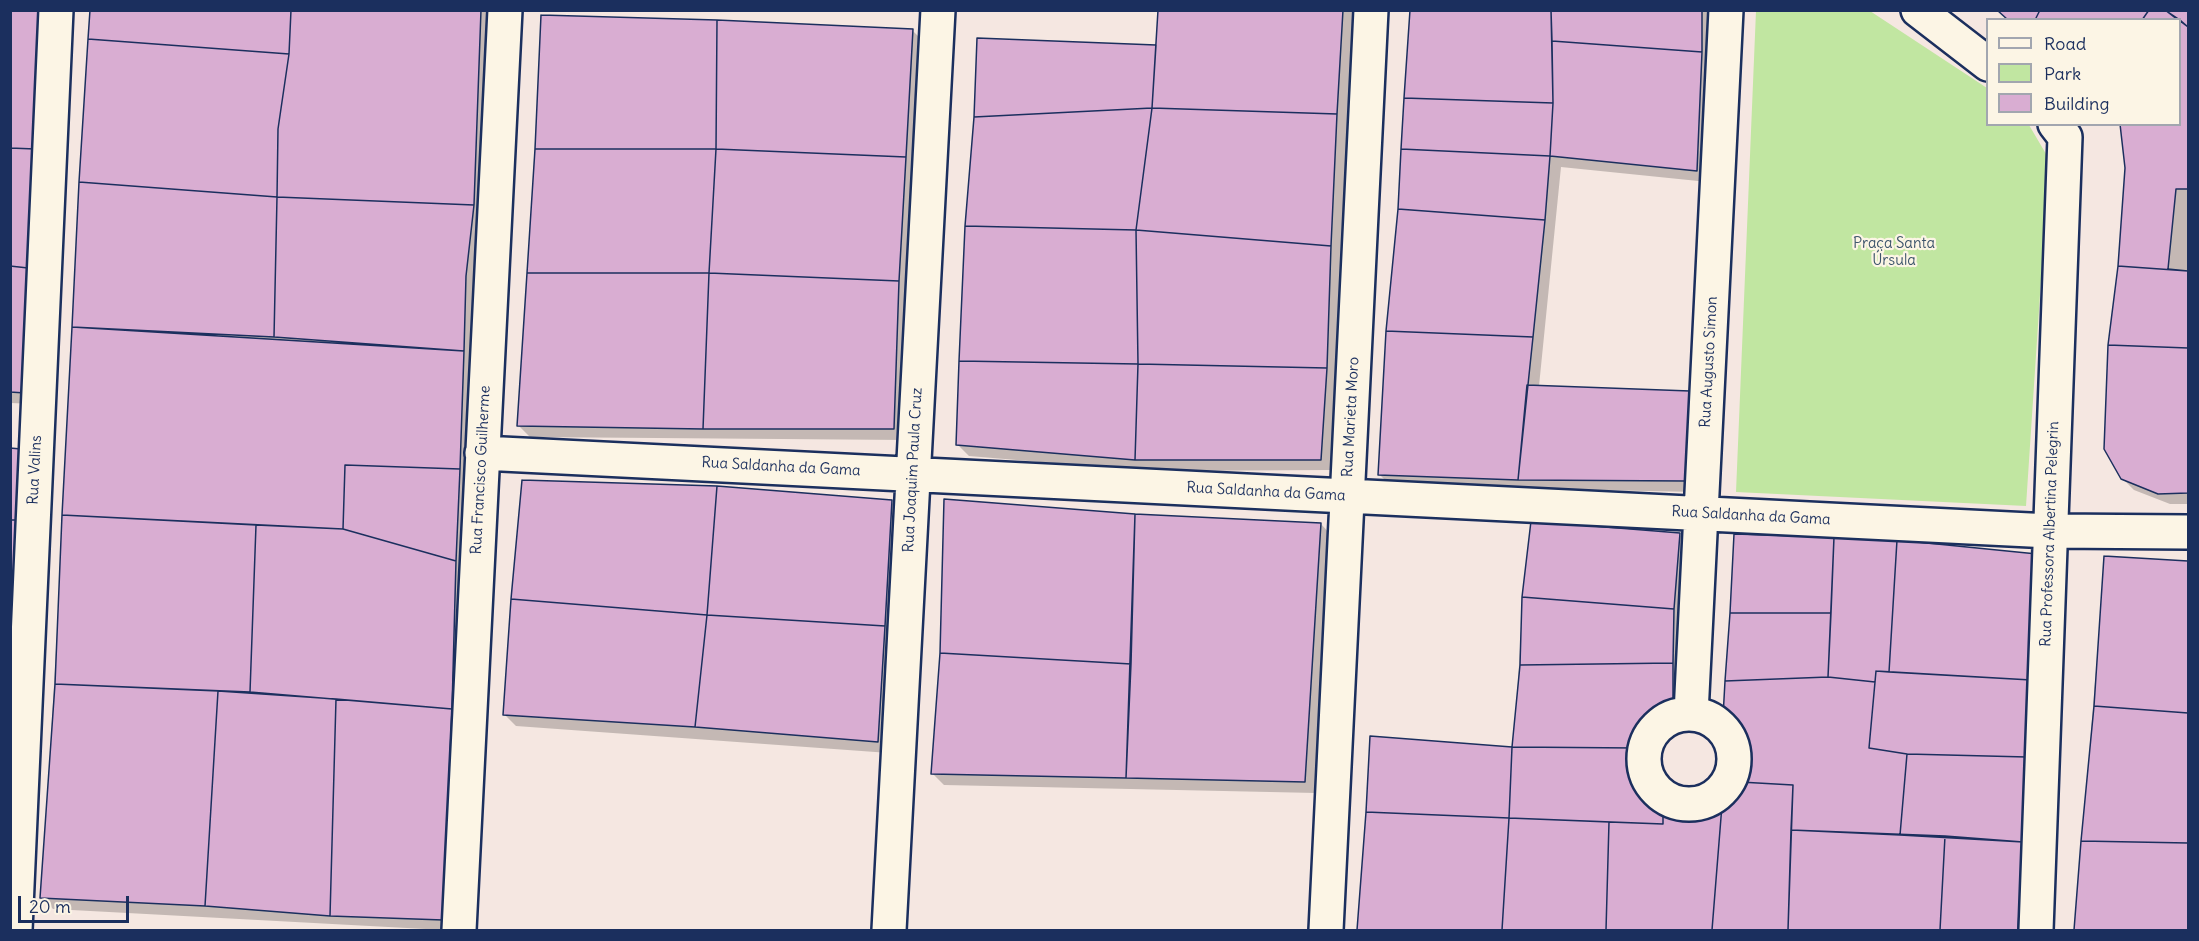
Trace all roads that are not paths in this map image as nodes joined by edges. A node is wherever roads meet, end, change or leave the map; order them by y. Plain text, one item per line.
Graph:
1 (56, 10) edge
2 (504, 10) edge
3 (938, 10) edge
4 (1371, 10) edge
5 (1726, 10) edge
6 (1918, 10) edge
7 (1986, 62) edge
8 (2060, 131) edge
9 (24, 429) edge
10 (482, 453) junction
11 (913, 474) junction
12 (1347, 496) junction
13 (1701, 513) junction
14 (2050, 531) junction
15 (2188, 532) edge
16 (1691, 714) dead end
17 (15, 930) edge
18 (459, 930) edge
19 (889, 930) edge
20 (1326, 930) edge
21 (2036, 930) edge

1 - 9 street, Rua Valins
2 - 10 street, Rua Francisco Guilherme
3 - 11 street, Rua Joaquim Paula Cruz
4 - 12 street, Rua Marieta Moro
5 - 13 street, Rua Augusto Simon
6 - 7 street
8 - 14 street, Rua Professora Albertina Pelegrin
9 - 17 street, Rua Valins
10 - 11 street, Rua Saldanha da Gama
10 - 18 street, Rua Francisco Guilherme
11 - 12 street, Rua Saldanha da Gama
11 - 19 street, Rua Joaquim Paula Cruz
12 - 13 street, Rua Saldanha da Gama
12 - 20 street, Rua Marieta Moro
13 - 14 street, Rua Saldanha da Gama
13 - 16 street, Rua Augusto Simon
14 - 15 street, Rua Saldanha da Gama
14 - 21 street, Rua Professora Albertina Pelegrin

